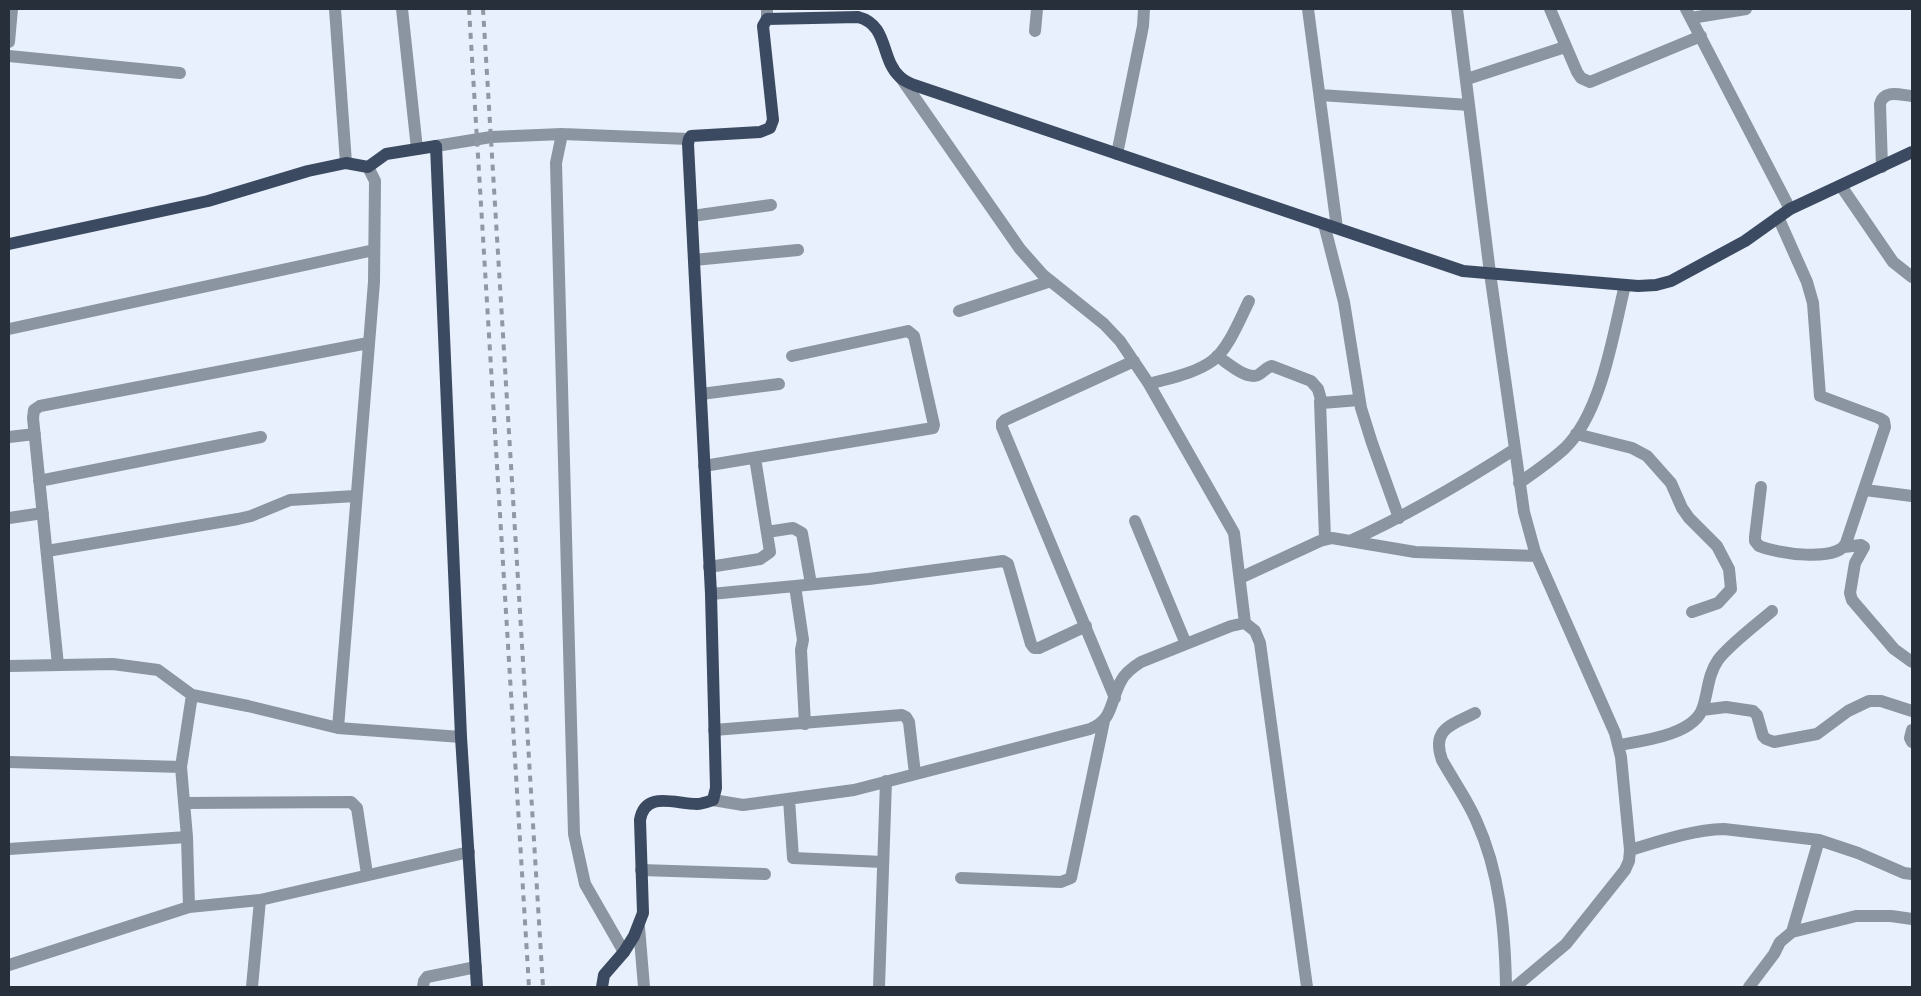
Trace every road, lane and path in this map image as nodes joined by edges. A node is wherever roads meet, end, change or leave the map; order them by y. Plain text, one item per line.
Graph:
1 (12, 9) edge
2 (335, 9) edge
3 (402, 9) edge
4 (1037, 9) edge
5 (1144, 9) edge
6 (1308, 9) edge
7 (1457, 9) edge
8 (1550, 9) edge
9 (1746, 9) edge
10 (1689, 13) edge
11 (767, 14) edge
12 (1035, 31) dead end
13 (1701, 36) junction
14 (9, 42) edge
15 (1565, 47) junction
16 (9, 56) edge
17 (180, 73) dead end
18 (901, 78) junction
19 (1467, 79) junction
20 (1320, 95) junction
21 (1912, 96) edge
22 (1469, 105) junction
23 (562, 134) junction
24 (689, 139) junction
25 (436, 146) junction
26 (417, 149) junction
27 (1912, 152) edge
28 (1117, 154) junction
29 (346, 163) junction
30 (368, 167) junction
31 (1882, 167) junction
32 (1841, 186) junction
33 (771, 205) dead end
34 (1790, 209) junction
35 (692, 216) junction
36 (1778, 217) junction
37 (1324, 224) junction
38 (1336, 228) junction
39 (9, 244) edge
40 (374, 250) junction
41 (798, 250) dead end
42 (694, 260) junction
43 (1490, 273) junction
44 (1912, 277) edge
45 (1051, 281) junction
46 (1625, 285) junction
47 (1249, 301) dead end
48 (959, 311) dead end
49 (9, 329) edge
50 (368, 343) junction
51 (792, 356) dead end
52 (1217, 356) junction
53 (1134, 361) junction
54 (778, 384) dead end
55 (1149, 384) junction
56 (701, 394) junction
57 (1360, 400) junction
58 (1320, 401) junction
59 (35, 434) junction
60 (1576, 434) junction
61 (9, 437) edge
62 (261, 437) dead end
63 (1515, 449) junction
64 (755, 458) junction
65 (704, 466) junction
66 (40, 481) junction
67 (1519, 483) junction
68 (1761, 487) dead end
69 (1865, 490) junction
70 (355, 496) junction
71 (1912, 496) edge
72 (43, 513) junction
73 (9, 518) edge
74 (1399, 518) junction
75 (1135, 521) dead end
76 (767, 532) junction
77 (1325, 540) junction
78 (1350, 541) junction
79 (1844, 547) junction
80 (47, 551) junction
81 (1537, 556) junction
82 (709, 567) junction
83 (1240, 578) junction
84 (811, 584) junction
85 (796, 586) junction
86 (711, 594) junction
87 (1772, 611) dead end
88 (1692, 612) dead end
89 (1245, 624) junction
90 (1086, 626) junction
91 (1186, 644) junction
92 (1912, 662) edge
93 (58, 665) junction
94 (9, 666) edge
95 (192, 695) junction
96 (1115, 698) junction
97 (1702, 710) junction
98 (1912, 711) edge
99 (1475, 713) dead end
100 (1104, 721) junction
101 (804, 724) junction
102 (338, 728) junction
103 (714, 730) junction
104 (1912, 730) edge
105 (461, 738) junction
106 (1912, 742) edge
107 (1619, 745) junction
108 (9, 762) edge
109 (181, 767) junction
110 (915, 774) junction
111 (886, 781) junction
112 (789, 799) junction
113 (712, 800) junction
114 (184, 803) junction
115 (187, 837) junction
116 (1819, 840) junction
117 (9, 848) edge
118 (1630, 850) junction
119 (469, 852) junction
120 (883, 862) junction
121 (641, 870) junction
122 (368, 874) junction
123 (765, 874) dead end
124 (1912, 874) edge
125 (961, 878) dead end
126 (260, 900) junction
127 (189, 907) junction
128 (1912, 919) edge
129 (639, 927) junction
130 (1792, 932) junction
131 (624, 952) junction
132 (9, 964) edge
133 (476, 967) junction
134 (252, 987) edge
135 (423, 987) edge
136 (478, 987) edge
137 (602, 987) edge
138 (644, 987) edge
139 (879, 987) edge
140 (1307, 987) edge
141 (1506, 987) edge
142 (1515, 987) edge
143 (1749, 987) edge

1 - 14 street
2 - 29 street
3 - 26 street
4 - 12 street
5 - 28 street
6 - 20 street
7 - 19 street
8 - 15 street
9 - 10 street
10 - 13 street
11 - 18 main road
11 - 24 main road
13 - 15 street
13 - 34 street
15 - 19 street
16 - 17 street
18 - 28 main road
18 - 45 street
19 - 22 street
20 - 22 street
20 - 38 street
21 - 31 street
22 - 43 street
23 - 24 street
23 - 25 street
23 - 131 street
24 - 35 main road
25 - 26 main road
25 - 105 main road
26 - 30 main road
27 - 31 main road
28 - 37 main road
29 - 30 main road
29 - 39 main road
30 - 40 street
31 - 32 main road
32 - 34 main road
32 - 44 street
33 - 35 street
34 - 36 main road
35 - 42 main road
36 - 46 main road
36 - 69 street
37 - 38 main road
37 - 57 street
38 - 43 main road
40 - 49 street
40 - 50 street
41 - 42 street
42 - 56 main road
43 - 46 main road
43 - 63 street
45 - 48 street
45 - 53 street
46 - 60 street
47 - 52 street
50 - 59 street
50 - 70 street
51 - 64 street
52 - 55 street
52 - 58 street
53 - 55 street
53 - 90 street
54 - 56 street
55 - 83 street
56 - 65 main road
57 - 58 street
57 - 74 street
58 - 77 street
59 - 61 street
59 - 66 street
60 - 67 street
60 - 88 street
62 - 66 street
63 - 67 street
63 - 74 street
64 - 65 street
64 - 76 street
65 - 82 main road
66 - 72 street
67 - 81 street
68 - 79 street
69 - 71 street
69 - 79 street
70 - 80 street
70 - 102 street
72 - 73 street
72 - 80 street
74 - 78 street
75 - 91 street
76 - 82 street
76 - 84 street
77 - 78 street
77 - 83 street
78 - 81 street
79 - 92 street
80 - 93 street
81 - 107 street
82 - 86 main road
83 - 89 street
84 - 85 street
84 - 90 street
85 - 86 street
85 - 101 street
86 - 103 main road
87 - 97 street
89 - 91 street
89 - 140 street
90 - 96 street
91 - 96 street
93 - 94 street
93 - 95 street
95 - 102 street
95 - 109 street
96 - 100 street
97 - 98 street
97 - 107 street
99 - 141 street
100 - 110 street
100 - 125 street
101 - 103 street
101 - 110 street
102 - 105 street
103 - 113 main road
104 - 106 street
105 - 119 main road
107 - 118 street
108 - 109 street
109 - 114 street
110 - 111 street
111 - 112 street
111 - 120 street
112 - 113 street
112 - 120 street
113 - 121 main road
114 - 115 street
114 - 122 street
115 - 117 street
115 - 127 street
116 - 118 street
116 - 124 street
116 - 130 street
118 - 142 street
119 - 122 street
119 - 133 main road
120 - 139 street
121 - 123 street
121 - 129 main road
122 - 126 street
126 - 127 street
126 - 134 street
127 - 132 street
128 - 130 street
129 - 131 main road
129 - 138 street
130 - 143 street
131 - 137 main road
133 - 135 street
133 - 136 main road

